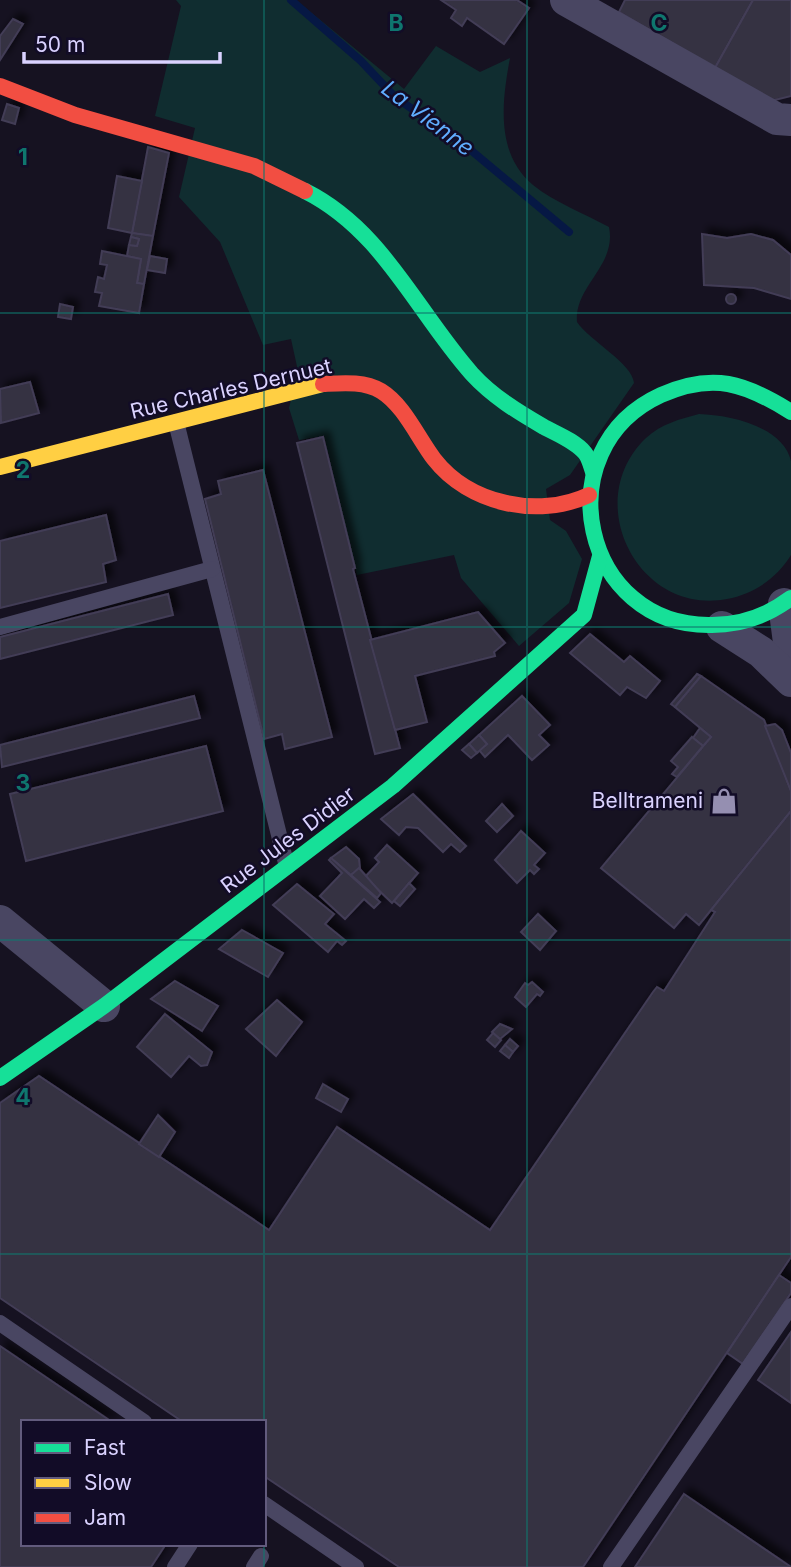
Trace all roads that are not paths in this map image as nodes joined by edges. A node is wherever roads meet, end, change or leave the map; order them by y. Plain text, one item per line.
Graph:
1 (566, 0) edge
2 (0, 86) edge
3 (791, 120) edge
4 (791, 388) edge
5 (757, 390) junction
6 (791, 412) edge
7 (176, 422) junction
8 (0, 467) edge
9 (593, 472) junction
10 (589, 495) junction
11 (600, 556) junction
12 (212, 569) junction
13 (788, 601) edge
14 (625, 609) dead end
15 (646, 609) junction
16 (605, 614) dead end
17 (584, 615) junction
18 (0, 626) edge
19 (722, 627) junction
20 (791, 658) edge
21 (791, 681) edge
22 (286, 867) junction
23 (0, 921) edge
24 (104, 1006) junction
25 (0, 1078) edge
26 (791, 1306) edge
27 (0, 1323) edge
28 (141, 1420) edge
29 (266, 1505) edge
30 (189, 1546) edge
31 (175, 1567) edge
32 (356, 1567) edge
33 (611, 1567) edge

1 - 3 street
2 - 9 street
4 - 5 street
5 - 6 street
5 - 9 street
7 - 8 street, Rue Charles Dernuet
7 - 10 street, Rue Charles Dernuet
7 - 12 lane
9 - 10 street
10 - 11 street
11 - 15 street
11 - 17 street
12 - 18 lane
12 - 22 lane
13 - 19 street
13 - 20 street
14 - 15 street
15 - 19 street
16 - 17 street
17 - 22 street, Rue Jules Didier
19 - 21 street
22 - 24 street, Rue Jules Didier
23 - 24 street
24 - 25 street, Rue Jules Didier
26 - 33 lane
27 - 28 lane
29 - 32 lane
30 - 31 lane

